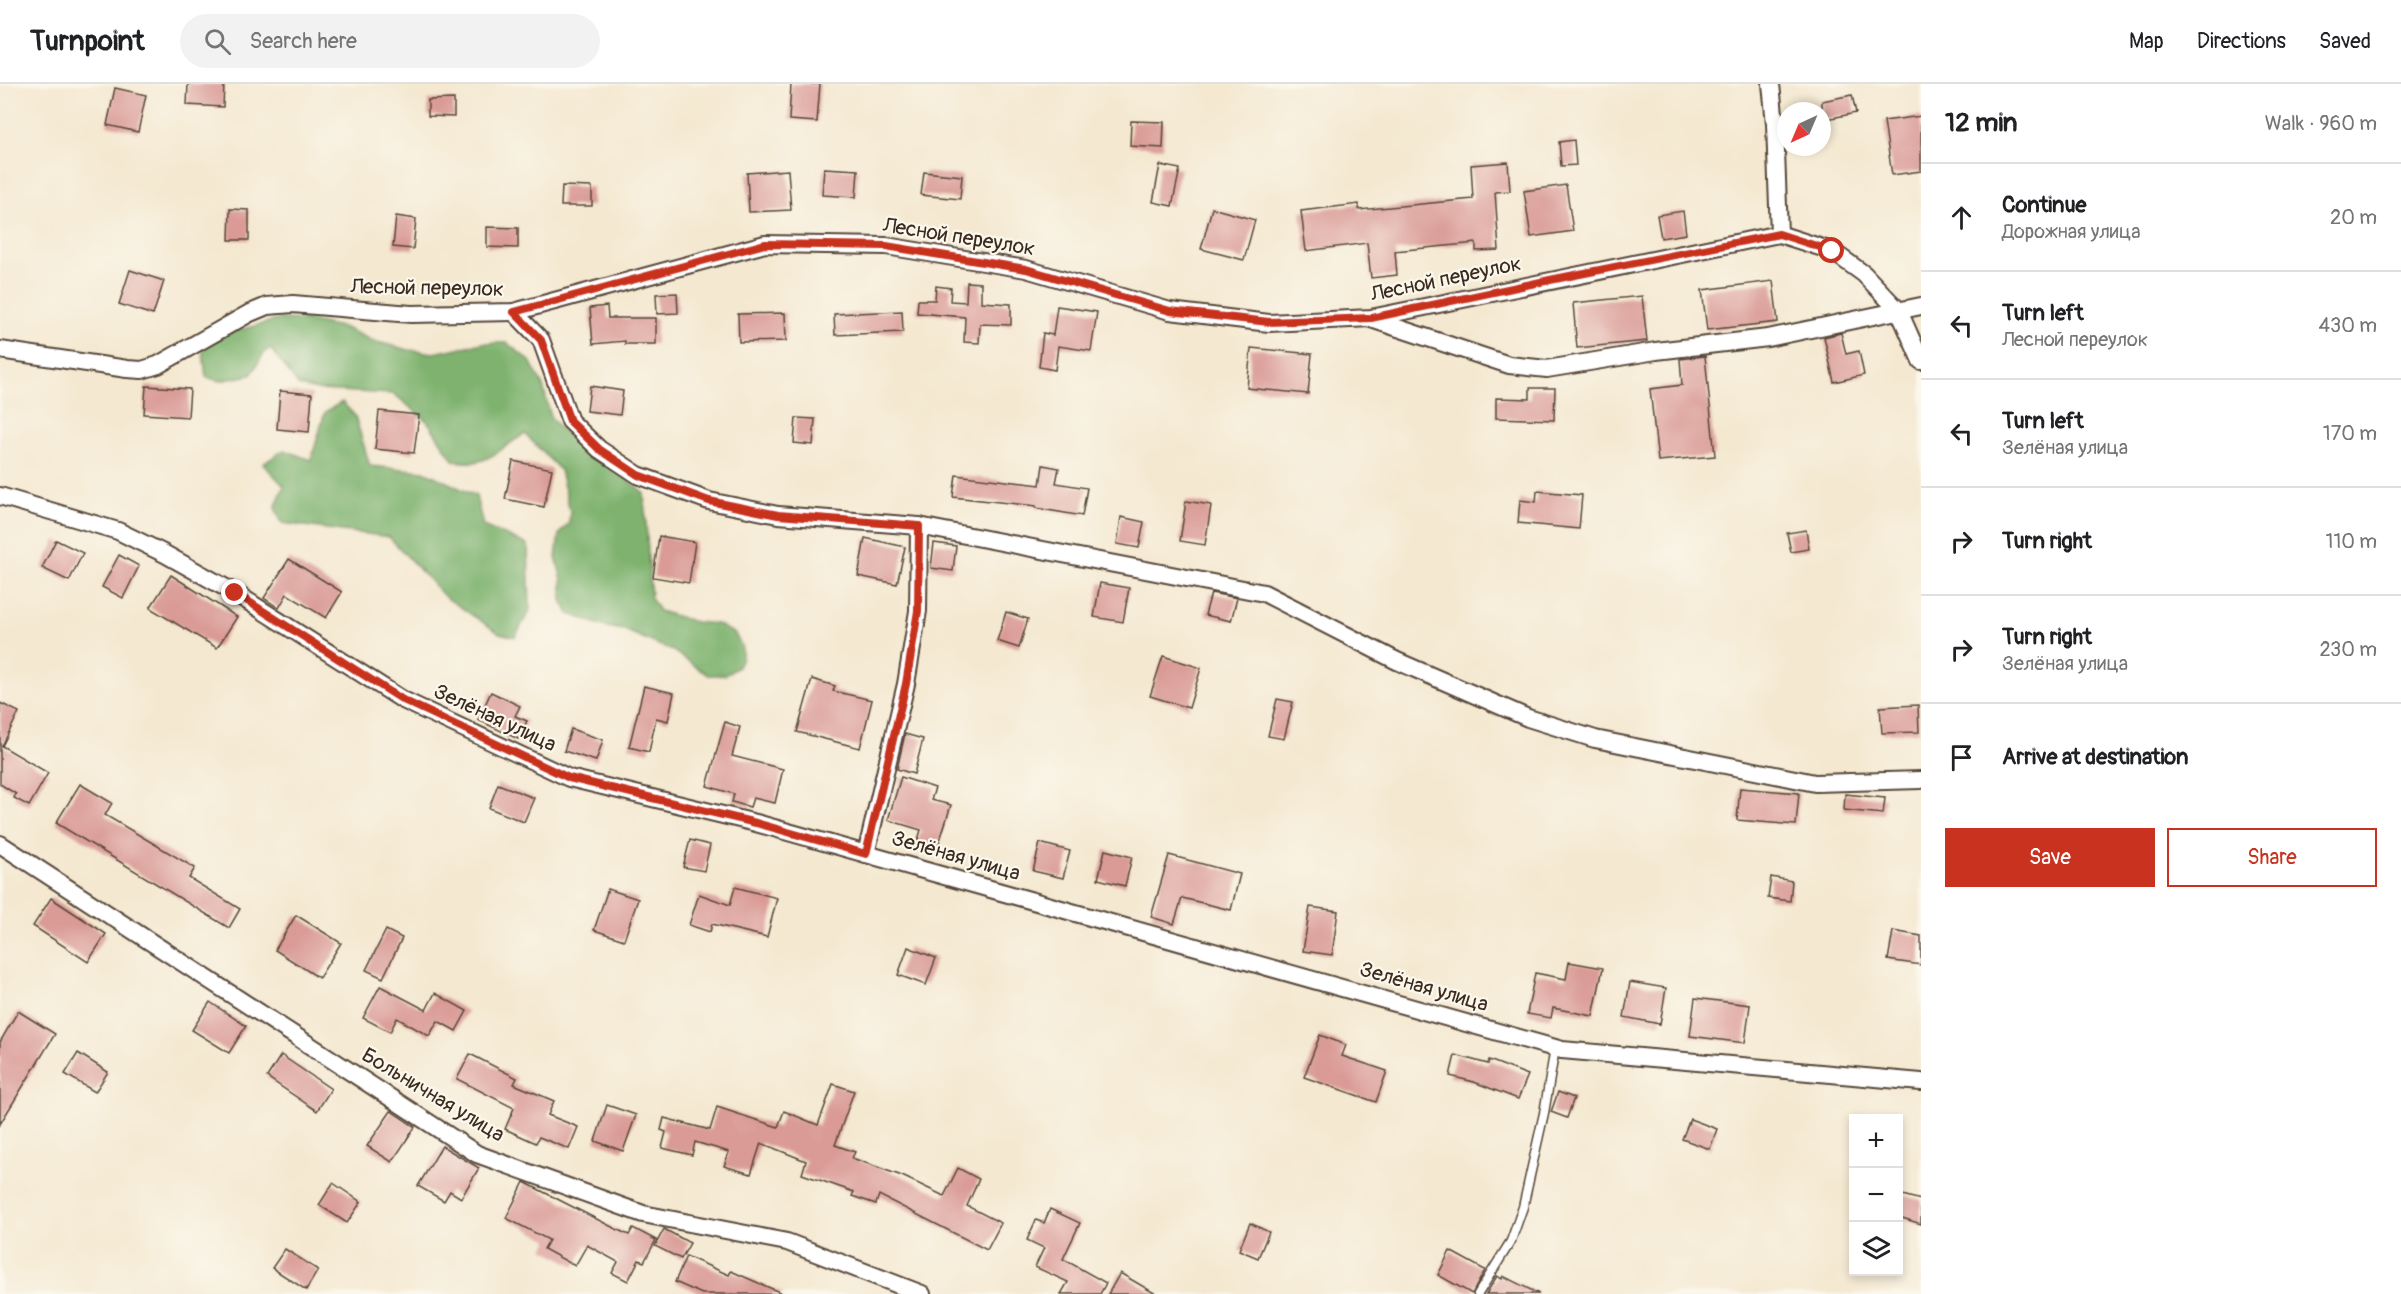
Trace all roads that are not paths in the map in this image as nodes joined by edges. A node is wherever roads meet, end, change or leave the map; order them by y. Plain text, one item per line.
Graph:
1 (1771, 84) edge
2 (1779, 234) junction
3 (1921, 306) edge
4 (1899, 311) junction
5 (514, 312) junction
6 (1371, 318) junction
7 (0, 350) edge
8 (1921, 361) edge
9 (0, 496) edge
10 (919, 526) junction
11 (1921, 780) edge
12 (0, 844) edge
13 (866, 854) junction
14 (1555, 1048) junction
15 (1921, 1082) edge
16 (922, 1294) edge
17 (1478, 1294) edge

1 - 2 street
2 - 4 street
2 - 6 street, Лесной переулок
3 - 4 street
4 - 6 street
4 - 8 street
5 - 6 street, Лесной переулок
5 - 7 street, Лесной переулок
5 - 10 street
9 - 13 street, Зелёная улица
10 - 11 street
10 - 13 street
12 - 16 street, Больничная улица
13 - 14 street, Зелёная улица
14 - 15 street, Зелёная улица
14 - 17 lane

